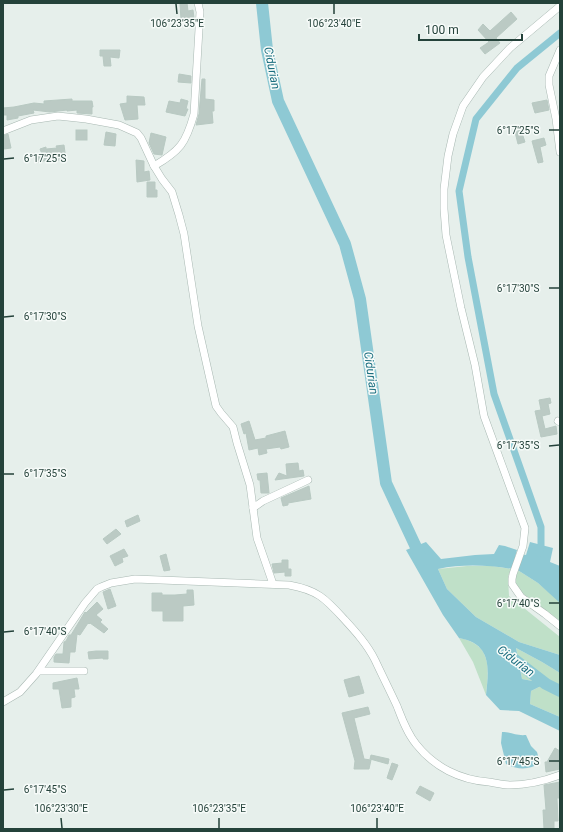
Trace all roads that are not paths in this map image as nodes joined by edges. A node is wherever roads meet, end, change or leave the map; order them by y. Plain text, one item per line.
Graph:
1 (198, 3) edge
2 (560, 6) edge
3 (560, 50) edge
4 (3, 131) edge
5 (560, 152) edge
6 (154, 166) junction
7 (308, 480) dead end
8 (253, 508) junction
9 (272, 584) junction
10 (560, 626) edge
11 (39, 671) junction
12 (84, 671) dead end
13 (3, 702) edge
14 (560, 775) edge

1 - 6 street
2 - 10 street
3 - 5 street
4 - 6 street
6 - 8 street
7 - 8 street
8 - 9 street
9 - 11 street
9 - 14 street
11 - 12 street
11 - 13 street

